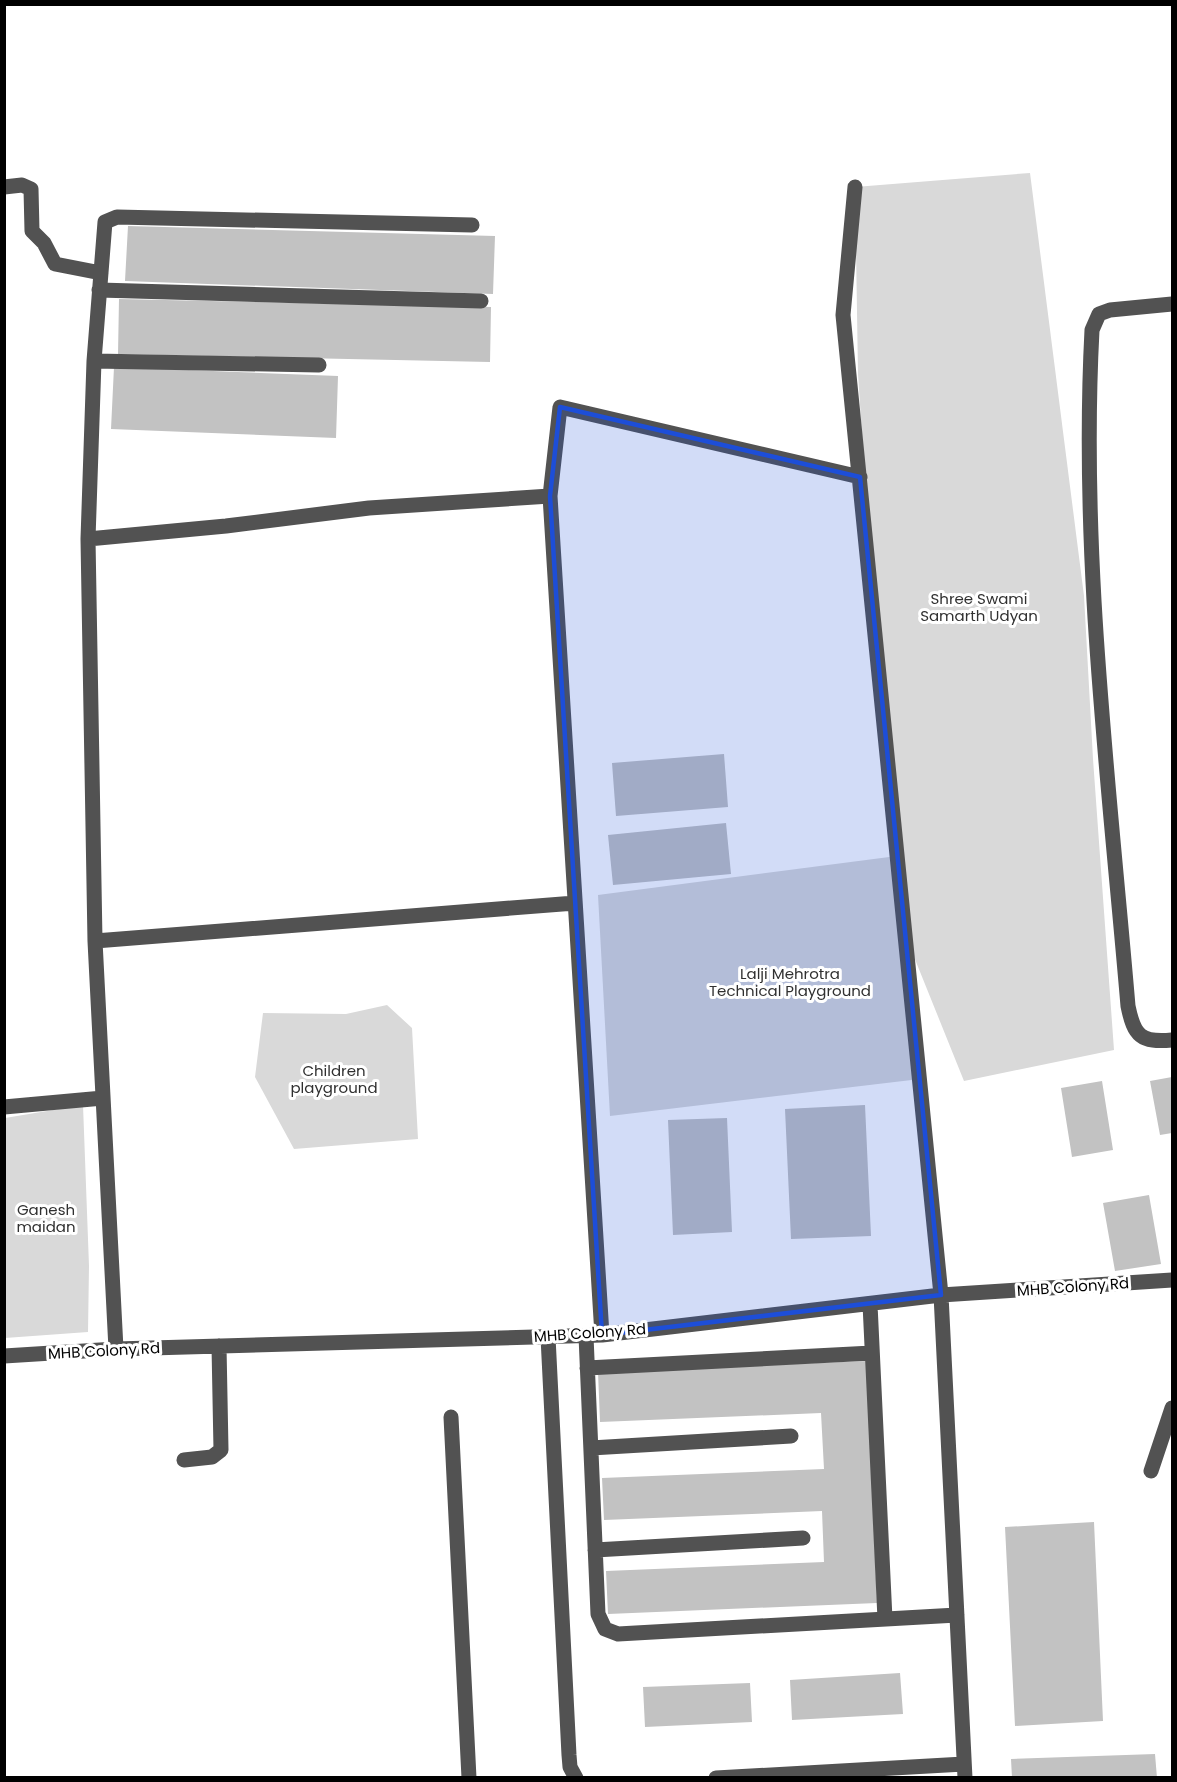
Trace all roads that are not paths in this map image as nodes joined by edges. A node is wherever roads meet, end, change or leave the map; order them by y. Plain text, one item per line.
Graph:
1 (4, 187) edge
2 (855, 187) dead end
3 (472, 225) dead end
4 (101, 273) junction
5 (99, 290) junction
6 (481, 302) dead end
7 (1173, 304) edge
8 (94, 361) junction
9 (318, 365) dead end
10 (860, 477) junction
11 (550, 496) junction
12 (88, 539) junction
13 (575, 903) junction
14 (95, 941) junction
15 (1173, 1040) edge
16 (103, 1098) junction
17 (4, 1107) edge
18 (1173, 1280) edge
19 (941, 1295) junction
20 (870, 1304) junction
21 (594, 1335) junction
22 (548, 1337) junction
23 (219, 1346) junction
24 (116, 1349) junction
25 (872, 1353) junction
26 (4, 1356) edge
27 (587, 1368) junction
28 (1173, 1408) edge
29 (451, 1417) dead end
30 (791, 1436) dead end
31 (591, 1448) junction
32 (184, 1460) dead end
33 (1151, 1471) dead end
34 (802, 1538) dead end
35 (595, 1550) junction
36 (957, 1615) junction
37 (885, 1619) junction
38 (964, 1771) edge
39 (921, 1772) edge
40 (469, 1778) edge
41 (576, 1778) edge
42 (716, 1778) edge

1 - 4 street
2 - 10 street
3 - 4 street
4 - 5 street
5 - 6 street
5 - 8 street
7 - 15 street
8 - 9 street
8 - 12 street
10 - 11 street
10 - 19 street
11 - 12 street
11 - 13 street
12 - 14 street
13 - 14 street
13 - 21 street
14 - 16 street
16 - 17 street
16 - 24 street
18 - 19 street, MHB Colony Rd
19 - 20 street, MHB Colony Rd
19 - 36 street
20 - 21 street, MHB Colony Rd
20 - 25 street
21 - 22 street, MHB Colony Rd
21 - 27 street
22 - 23 street, MHB Colony Rd
22 - 41 street
23 - 24 street, MHB Colony Rd
23 - 32 street
24 - 26 street, MHB Colony Rd
25 - 27 street
25 - 37 street
27 - 31 street
28 - 33 street
29 - 40 street
30 - 31 street
31 - 35 street
34 - 35 street
35 - 37 street
36 - 37 street
36 - 38 street
38 - 39 street
39 - 42 street

